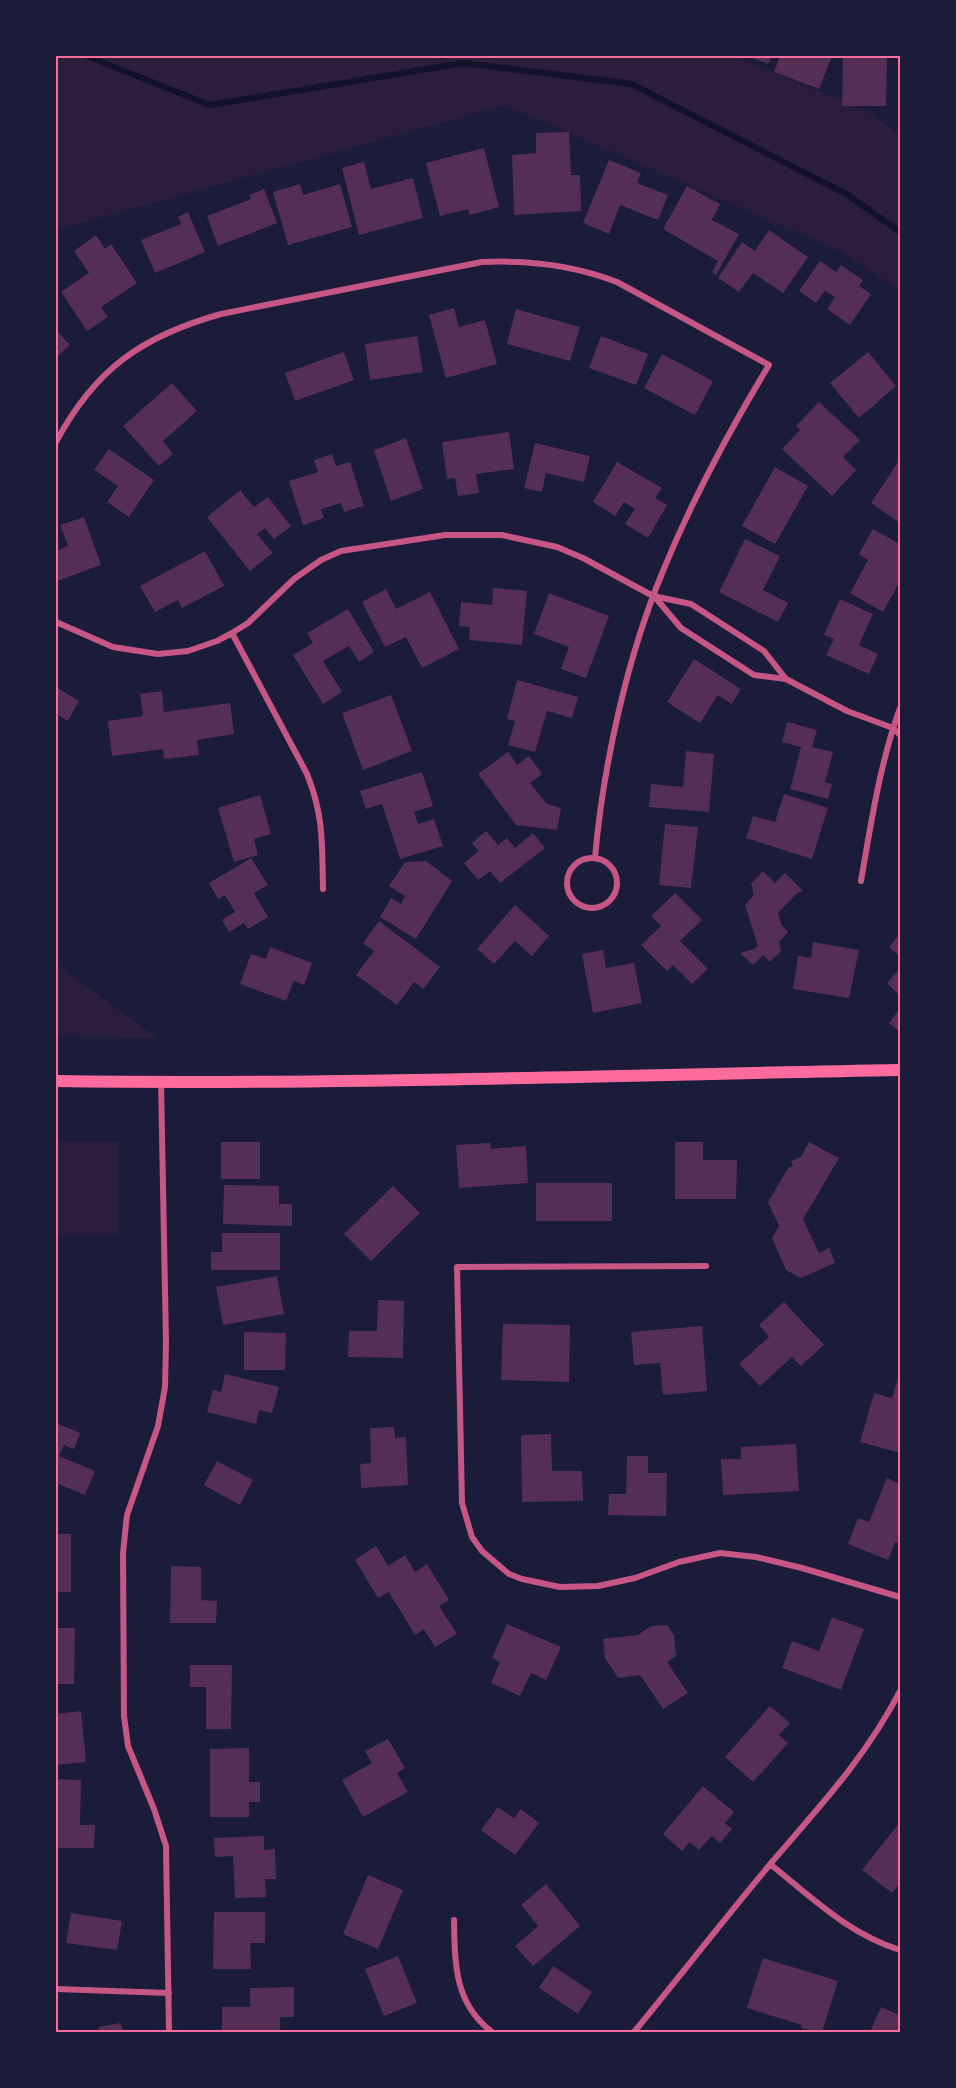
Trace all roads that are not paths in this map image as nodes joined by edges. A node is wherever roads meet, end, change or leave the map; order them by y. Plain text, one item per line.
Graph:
1 (56, 442) edge
2 (653, 596) junction
3 (56, 622) edge
4 (232, 633) junction
5 (786, 679) junction
6 (900, 708) edge
7 (897, 727) edge
8 (900, 735) edge
9 (595, 858) junction
10 (861, 881) dead end
11 (323, 889) dead end
12 (900, 1070) edge
13 (56, 1081) edge
14 (161, 1082) junction
15 (706, 1266) dead end
16 (900, 1597) edge
17 (900, 1691) edge
18 (770, 1864) junction
19 (454, 1920) dead end
20 (900, 1950) edge
21 (56, 1989) edge
22 (169, 1993) junction
23 (169, 2032) edge
24 (492, 2032) edge
25 (634, 2032) edge

1 - 2 street
2 - 4 street
2 - 5 street
2 - 5 street
2 - 9 street
3 - 4 street
4 - 11 street
5 - 7 street
6 - 7 street
7 - 8 street
7 - 10 street
9 - 9 street
12 - 14 main road
13 - 14 main road
14 - 22 street
15 - 16 street
17 - 18 street
18 - 20 street
18 - 25 street
19 - 24 street
21 - 22 street
22 - 23 street

